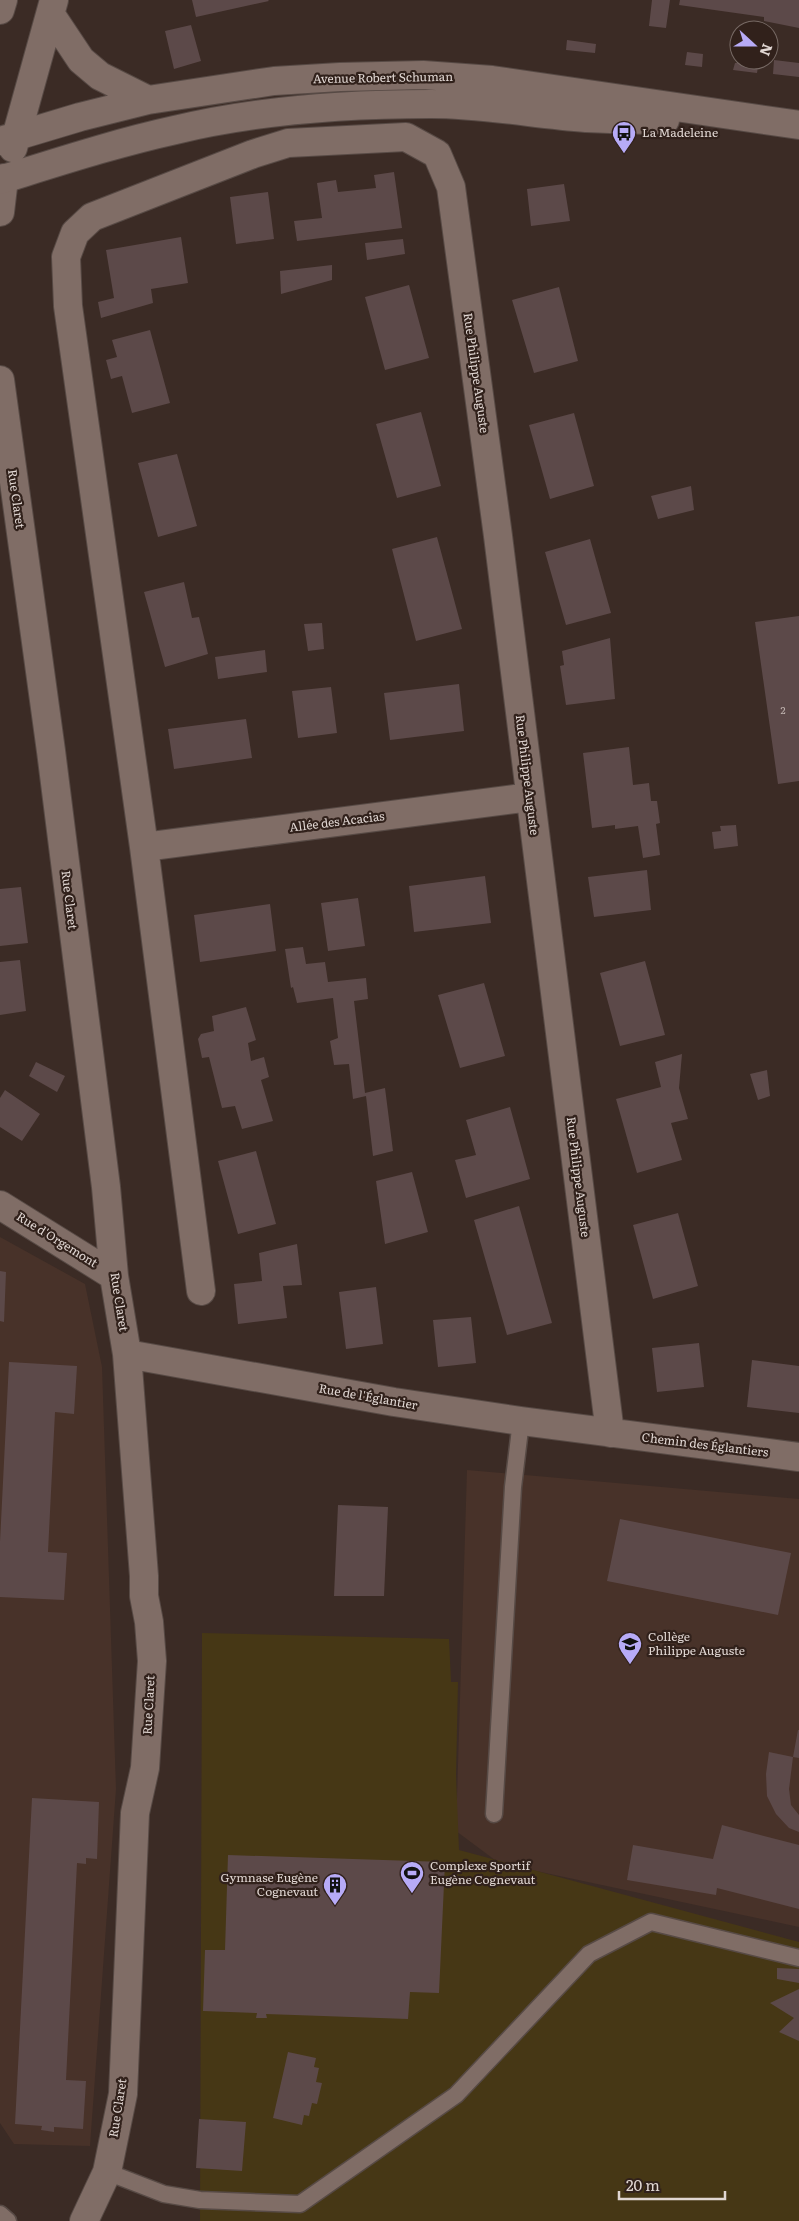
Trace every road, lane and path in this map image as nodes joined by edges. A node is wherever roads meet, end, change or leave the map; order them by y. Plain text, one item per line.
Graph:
1 (3, 0) edge
2 (52, 8) edge
3 (0, 10) edge
4 (148, 100) junction
5 (799, 125) edge
6 (8, 138) edge
7 (2, 179) edge
8 (0, 212) edge
9 (0, 380) edge
10 (4, 443) edge
11 (530, 798) junction
12 (144, 846) junction
13 (0, 1205) edge
14 (114, 1276) junction
15 (201, 1291) dead end
16 (127, 1354) junction
17 (522, 1421) junction
18 (610, 1433) junction
19 (799, 1457) edge
20 (494, 1814) dead end
21 (799, 1958) edge
22 (107, 2172) junction
23 (0, 2214) edge
24 (8, 2221) edge
25 (84, 2221) edge

1 - 3 street
2 - 4 street
2 - 6 street
4 - 5 street, Avenue Robert Schuman
4 - 6 street, Avenue Robert Schuman
5 - 7 street, Avenue Robert Schuman
6 - 7 street
7 - 8 street
9 - 10 street, Rue Claret
10 - 14 street, Rue Claret
11 - 12 street, Allée des Acacias
11 - 12 street, Rue Philippe Auguste
11 - 18 street, Rue Philippe Auguste
12 - 15 street
13 - 14 street, Rue d'Orgemont
14 - 16 street, Rue Claret
16 - 17 street, Rue de l'Églantier
16 - 22 street, Rue Claret
17 - 18 street, Rue de l'Églantier
17 - 20 lane
18 - 19 street, Chemin des Églantiers
21 - 22 lane
22 - 25 street, Rue Claret
23 - 24 lane

